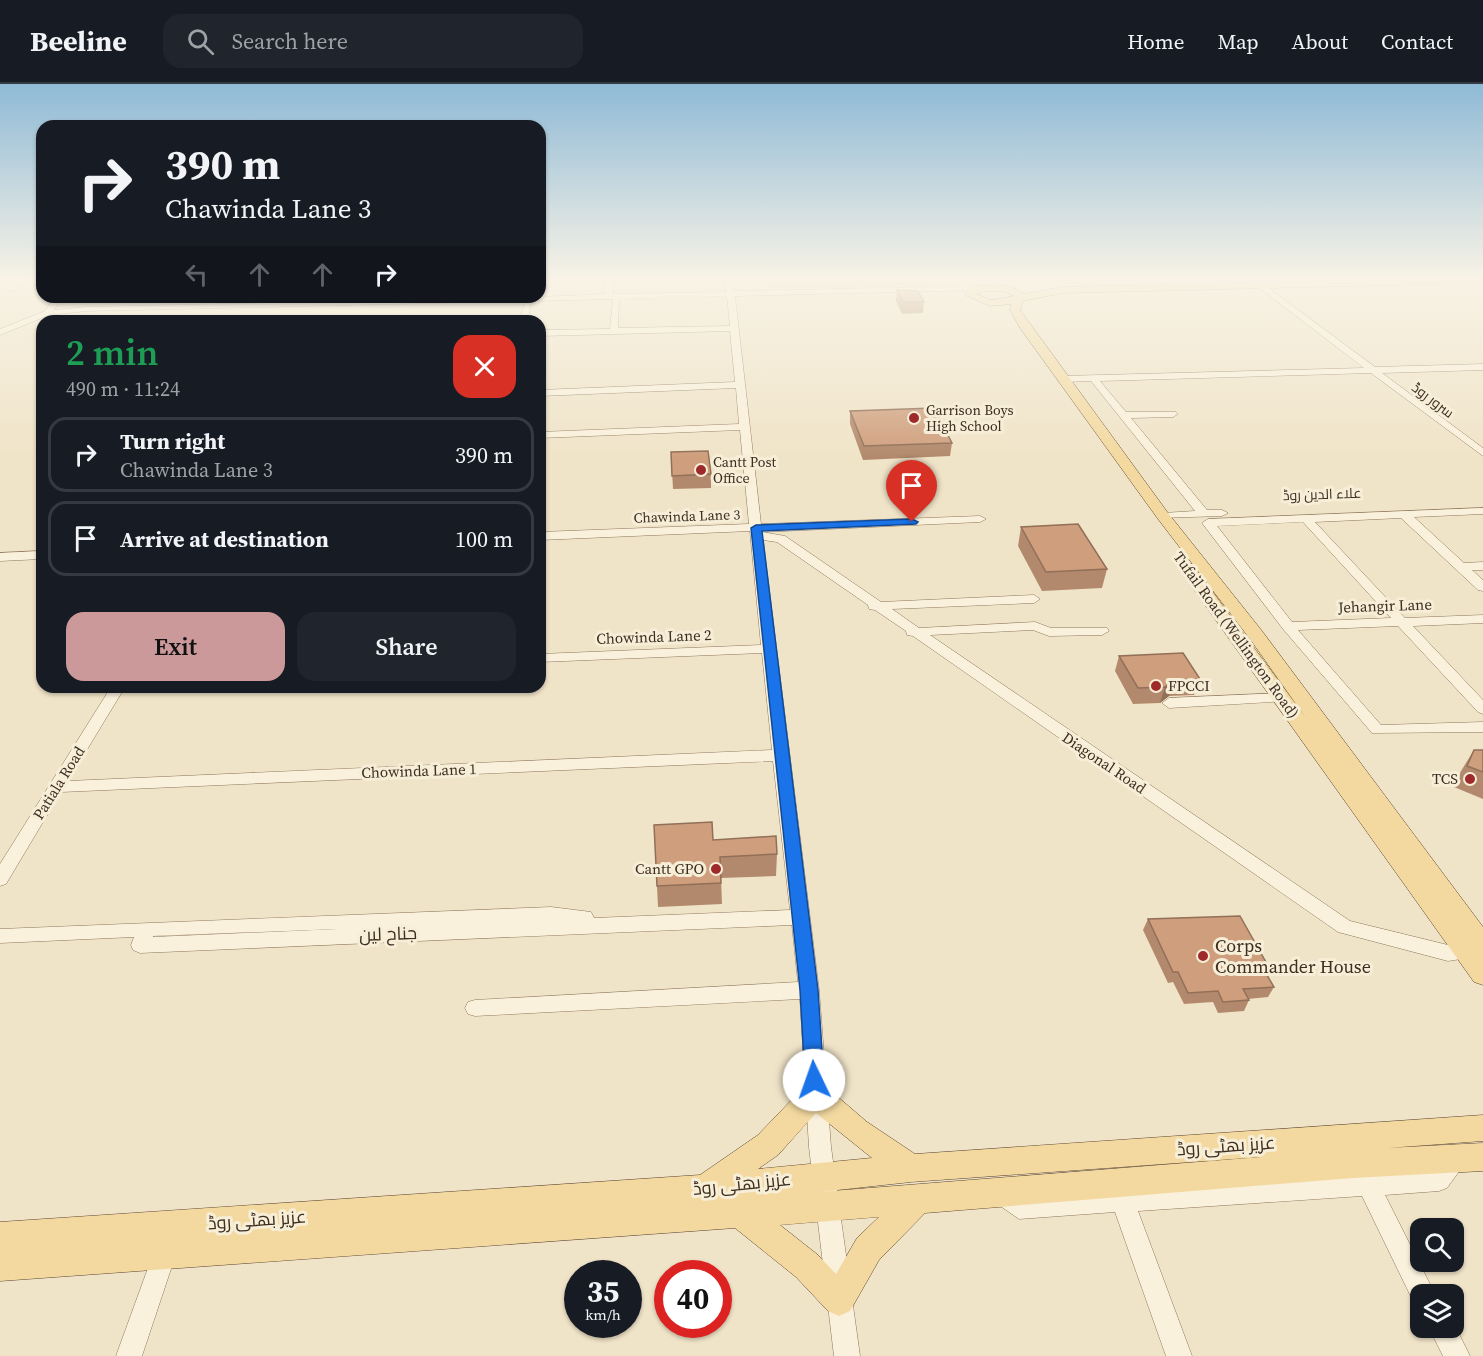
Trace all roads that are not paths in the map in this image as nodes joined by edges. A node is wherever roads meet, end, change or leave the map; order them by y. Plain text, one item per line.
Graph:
1 (734, 339) edge
2 (1023, 339) edge
3 (1034, 339) edge
4 (1332, 339) edge
5 (1483, 367) edge
6 (1375, 372) junction
7 (1094, 379) junction
8 (1063, 380) junction
9 (740, 386) junction
10 (546, 393) edge
11 (1173, 414) dead end
12 (1124, 415) junction
13 (745, 428) junction
14 (546, 435) edge
15 (1483, 453) edge
16 (1483, 503) edge
17 (1483, 511) edge
18 (1402, 513) junction
19 (1204, 514) junction
20 (1163, 516) junction
21 (1305, 518) junction
22 (980, 519) dead end
23 (757, 532) junction
24 (546, 536) edge
25 (36, 555) edge
26 (0, 557) edge
27 (1483, 566) edge
28 (1461, 567) junction
29 (1483, 587) edge
30 (1034, 599) dead end
31 (874, 606) junction
32 (1483, 619) edge
33 (1405, 625) junction
34 (1483, 626) edge
35 (1291, 629) junction
36 (1102, 631) dead end
37 (912, 632) junction
38 (769, 649) junction
39 (546, 658) edge
40 (114, 693) edge
41 (1282, 698) junction
42 (1169, 703) dead end
43 (1483, 709) edge
44 (1483, 728) edge
45 (780, 755) junction
46 (57, 787) junction
47 (0, 879) edge
48 (800, 917) junction
49 (0, 936) edge
50 (1475, 949) edge
51 (1483, 975) edge
52 (809, 990) junction
53 (475, 1008) dead end
54 (815, 1095) junction
55 (1483, 1128) edge
56 (1470, 1158) edge
57 (911, 1168) junction
58 (824, 1176) junction
59 (1368, 1184) junction
60 (705, 1189) junction
61 (999, 1191) junction
62 (919, 1198) junction
63 (1122, 1200) junction
64 (828, 1206) junction
65 (740, 1213) junction
66 (0, 1237) edge
67 (164, 1254) junction
68 (0, 1265) edge
69 (1418, 1284) edge
70 (839, 1300) junction
71 (1447, 1338) edge
72 (129, 1356) edge
73 (847, 1356) edge
74 (1179, 1356) edge
75 (1457, 1356) edge

1 - 9 street
2 - 41 main road, Tufail Road (Wellington Road)
3 - 8 main road, Tufail Road (Wellington Road)
4 - 6 street, سرور روڈ
5 - 6 street
6 - 7 street
6 - 15 street, سرور روڈ
7 - 8 street
7 - 12 street
8 - 20 main road, Tufail Road (Wellington Road)
9 - 10 street
9 - 13 street
11 - 12 street
12 - 19 street
13 - 14 street
13 - 23 street
16 - 19 street, علاء الدین روڈ
17 - 18 street
18 - 21 street
18 - 28 street
19 - 20 street, علاء الدین روڈ
20 - 50 main road, Tufail Road (Wellington Road)
21 - 33 street
21 - 35 street
22 - 23 street, Chawinda Lane 3
23 - 24 street, Chawinda Lane 3
23 - 31 street, Diagonal Road
23 - 38 street
25 - 26 street
27 - 28 street
28 - 29 street
30 - 31 street
31 - 37 street, Diagonal Road
32 - 33 street, Jehangir Lane
33 - 34 street, Jehangir Lane
33 - 35 street, Jehangir Lane
33 - 43 street
35 - 44 street
36 - 37 street
37 - 50 street, Diagonal Road
38 - 39 street, Chowinda Lane 2
38 - 45 street
40 - 46 street, Patiala Road
41 - 42 street
41 - 50 main road, Tufail Road (Wellington Road)
45 - 46 street, Chowinda Lane 1
45 - 48 street
46 - 47 street, Patiala Road
48 - 49 street, جناح لین
48 - 52 street
50 - 51 main road, Tufail Road (Wellington Road)
52 - 53 street
52 - 54 street
54 - 57 main road
54 - 58 street
54 - 60 main road
55 - 57 main road, عزیز بھٹی روڈ
56 - 59 street
56 - 61 main road, عزیز بھٹی روڈ
57 - 58 main road, عزیز بھٹی روڈ
58 - 60 main road, عزیز بھٹی روڈ
58 - 64 street
59 - 63 street
59 - 69 street
60 - 66 main road, عزیز بھٹی روڈ
61 - 62 main road, عزیز بھٹی روڈ
61 - 63 street
62 - 64 main road, عزیز بھٹی روڈ
62 - 70 main road
63 - 74 street
64 - 65 main road, عزیز بھٹی روڈ
64 - 70 street
65 - 67 main road, عزیز بھٹی روڈ
65 - 70 main road
67 - 68 main road, عزیز بھٹی روڈ
67 - 72 street
70 - 73 street
71 - 75 street

